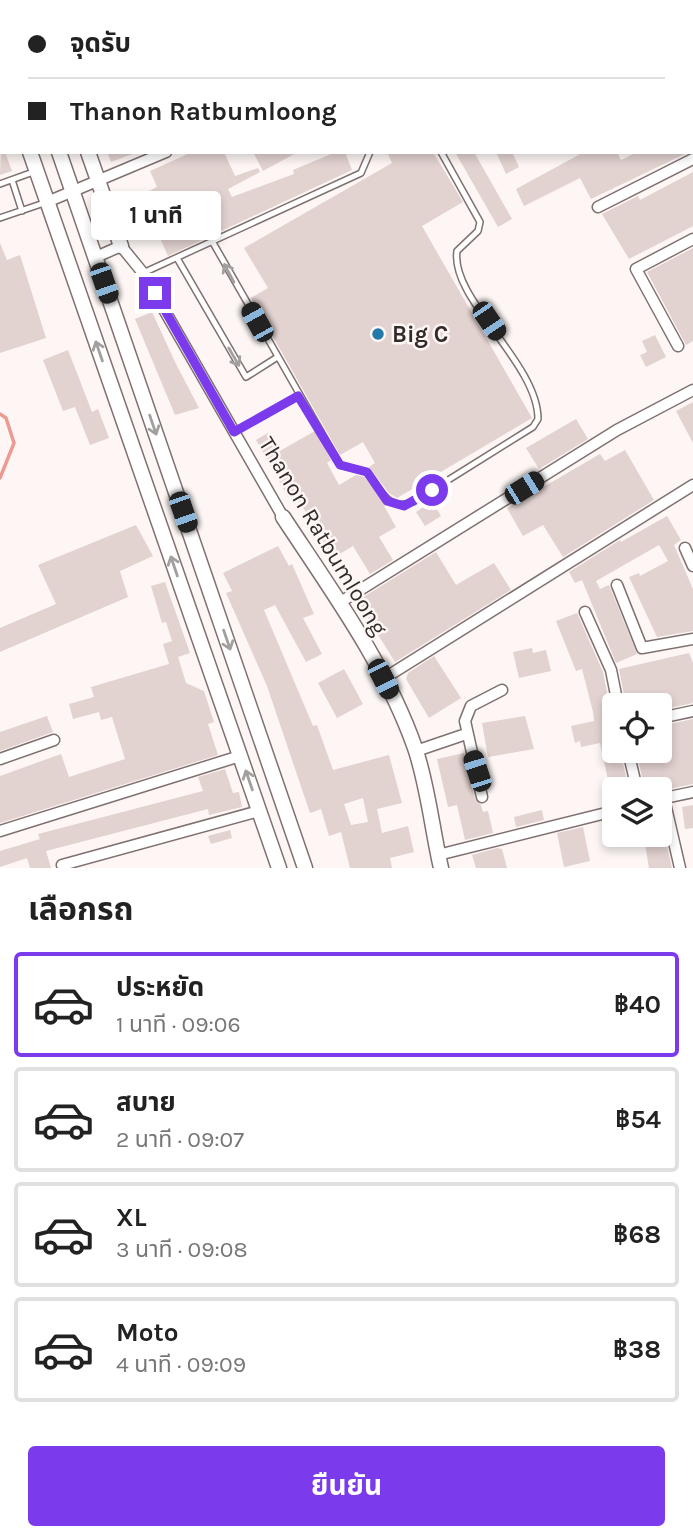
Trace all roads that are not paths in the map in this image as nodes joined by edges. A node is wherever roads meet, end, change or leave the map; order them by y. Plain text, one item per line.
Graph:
1 (31, 154) edge
2 (60, 154) edge
3 (89, 154) edge
4 (161, 154) edge
5 (369, 154) edge
6 (442, 154) edge
7 (693, 159) edge
8 (36, 171) junction
9 (12, 180) junction
10 (100, 180) junction
11 (0, 184) edge
12 (73, 191) junction
13 (47, 202) junction
14 (598, 207) dead end
15 (22, 211) junction
16 (0, 218) edge
17 (693, 239) edge
18 (212, 241) junction
19 (121, 246) junction
20 (96, 257) junction
21 (177, 258) junction
22 (143, 273) junction
23 (678, 346) dead end
24 (276, 358) junction
25 (693, 390) edge
26 (298, 396) junction
27 (234, 432) junction
28 (693, 485) edge
29 (283, 517) joint
30 (685, 548) dead end
31 (693, 566) edge
32 (617, 585) dead end
33 (339, 603) junction
34 (585, 612) dead end
35 (693, 639) edge
36 (383, 679) junction
37 (502, 690) dead end
38 (616, 693) edge
39 (693, 710) edge
40 (672, 715) edge
41 (466, 734) junction
42 (54, 740) dead end
43 (416, 751) junction
44 (240, 756) junction
45 (0, 758) edge
46 (693, 792) edge
47 (482, 797) dead end
48 (672, 797) edge
49 (259, 811) junction
50 (602, 814) edge
51 (0, 831) edge
52 (672, 837) edge
53 (440, 861) edge
54 (62, 864) dead end
55 (279, 868) edge
56 (305, 868) edge
57 (680, 868) edge

1 - 8 main road
2 - 12 main road
3 - 10 main road
4 - 10 street
5 - 18 lane
6 - 26 lane
7 - 14 street
8 - 9 lane
8 - 13 main road
9 - 11 lane
9 - 15 lane
10 - 12 street
10 - 19 main road
12 - 13 street
12 - 20 main road
13 - 15 lane
44 -> 13 main road
15 - 16 lane
17 - 23 street
18 - 21 lane
24 -> 18 lane
19 - 20 street
19 - 22 street, Thanon Ratbumloong
20 -> 56 main road
21 - 22 lane
21 -> 24 lane
22 - 27 street, Thanon Ratbumloong
24 - 26 lane
25 - 33 street
26 - 27 lane
27 - 29 street, Thanon Ratbumloong
28 - 36 street
29 - 33 main road, Thanon Ratbumloong
30 - 31 street
32 - 35 street
33 - 36 main road, Thanon Ratbumloong
34 - 38 street
36 - 43 main road, Thanon Ratbumloong
37 - 41 street
39 - 40 street
41 - 43 street
41 - 47 street
42 - 45 street
43 - 53 main road, Thanon Ratbumloong
49 -> 44 main road
44 - 51 street
46 - 48 street
49 - 54 street
49 - 55 main road
50 - 53 street
52 - 57 street

